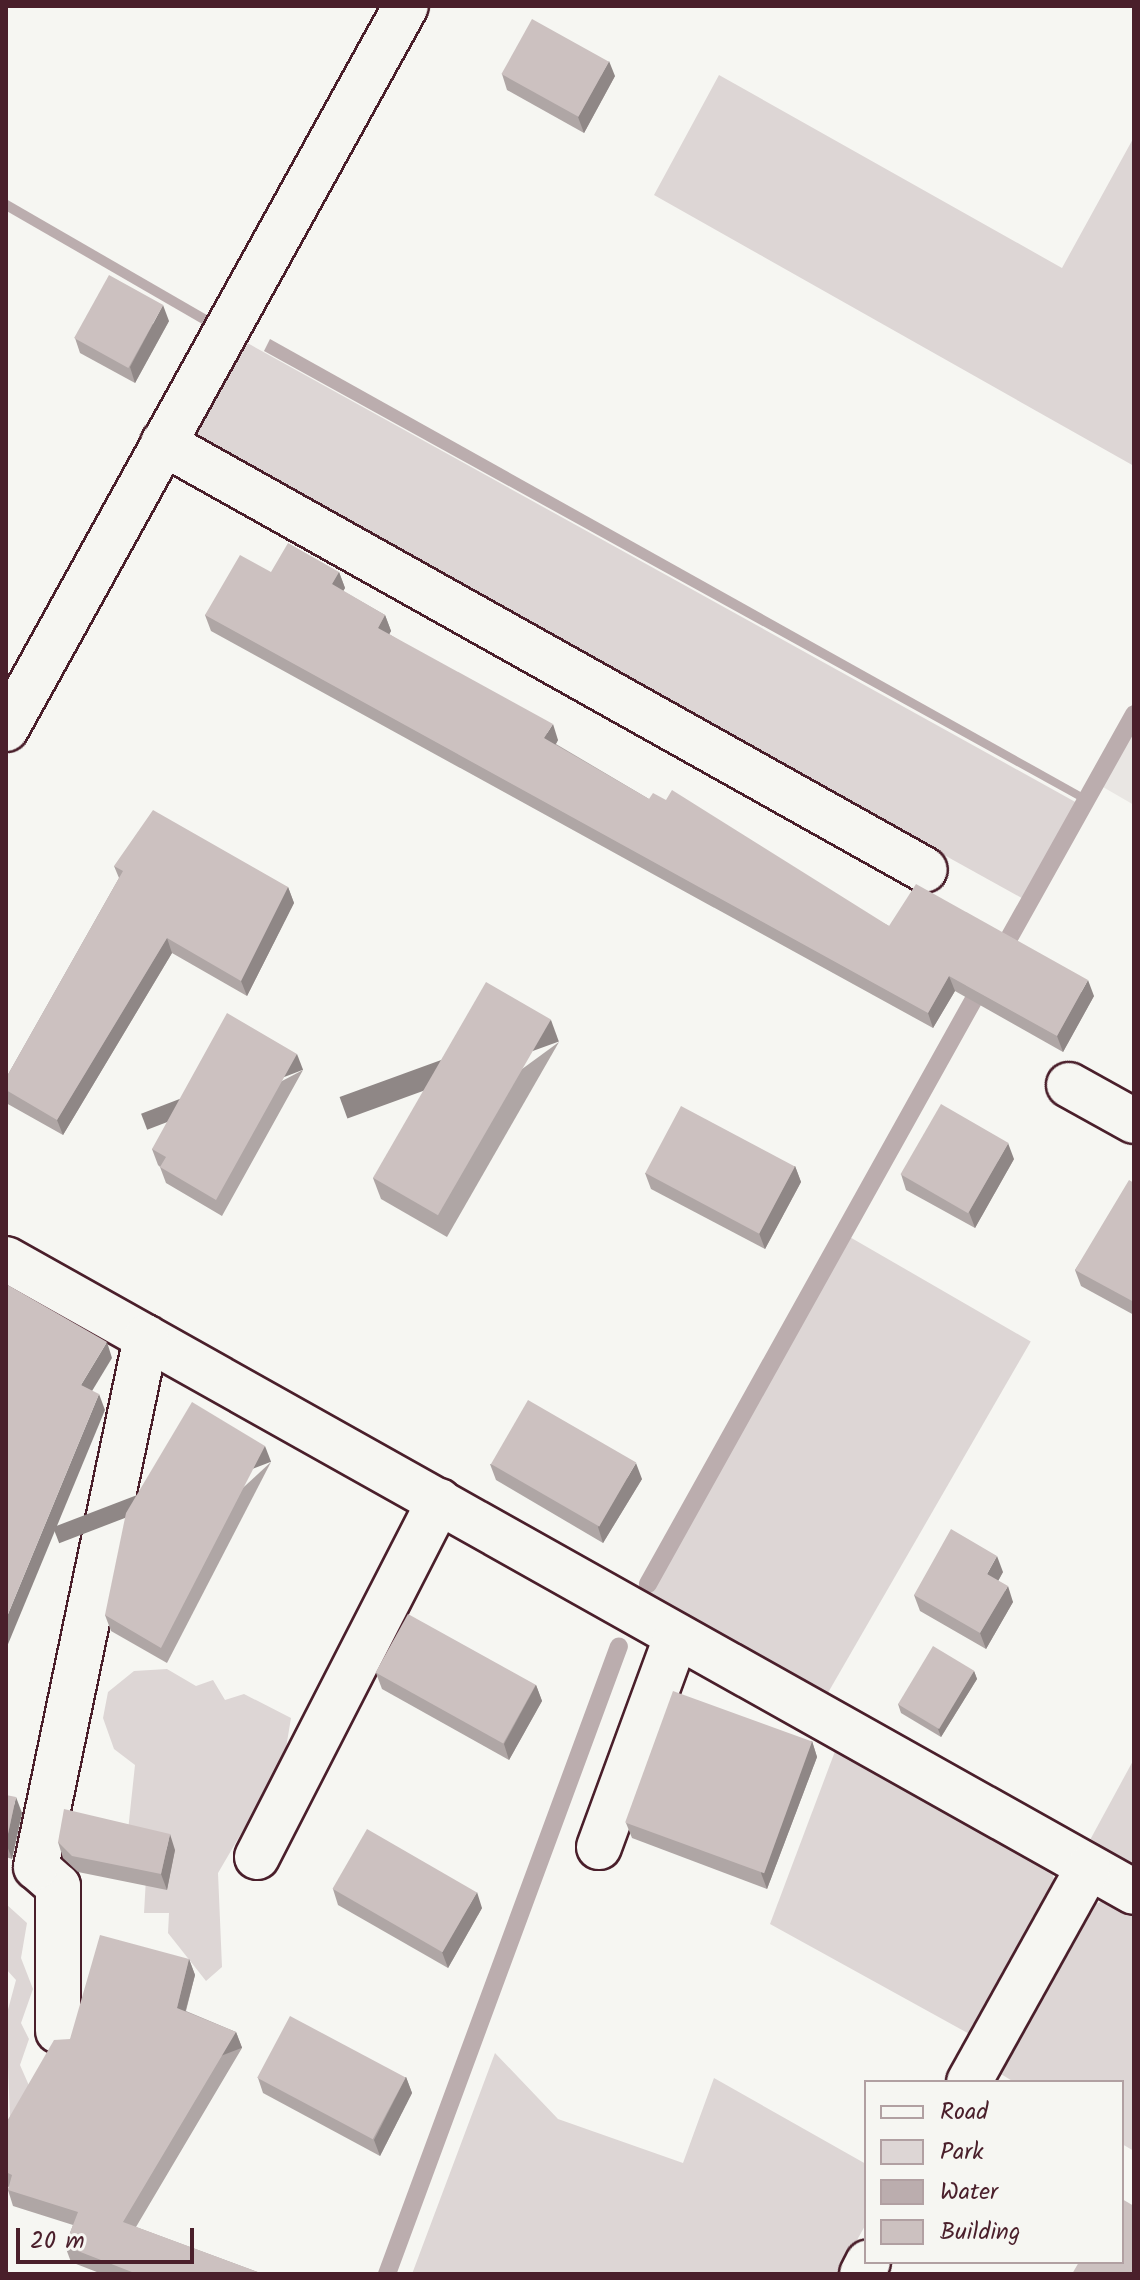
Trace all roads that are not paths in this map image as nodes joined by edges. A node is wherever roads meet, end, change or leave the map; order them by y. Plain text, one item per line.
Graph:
1 (406, 6) edge
2 (163, 443) junction
3 (20, 670) edge
4 (6, 729) edge
5 (925, 870) dead end
6 (1069, 1085) dead end
7 (1134, 1121) edge
8 (6, 1259) edge
9 (146, 1337) junction
10 (439, 1501) junction
11 (676, 1638) junction
12 (599, 1847) dead end
13 (257, 1857) dead end
14 (1088, 1868) junction
15 (1134, 1892) edge
16 (58, 2031) dead end
17 (970, 2080) edge

1 - 2 street
2 - 3 street
2 - 5 street
3 - 4 street
6 - 7 street
8 - 9 street
9 - 10 street
9 - 16 street
10 - 11 street
10 - 13 street
11 - 12 street
11 - 14 street
14 - 15 street
14 - 17 street

